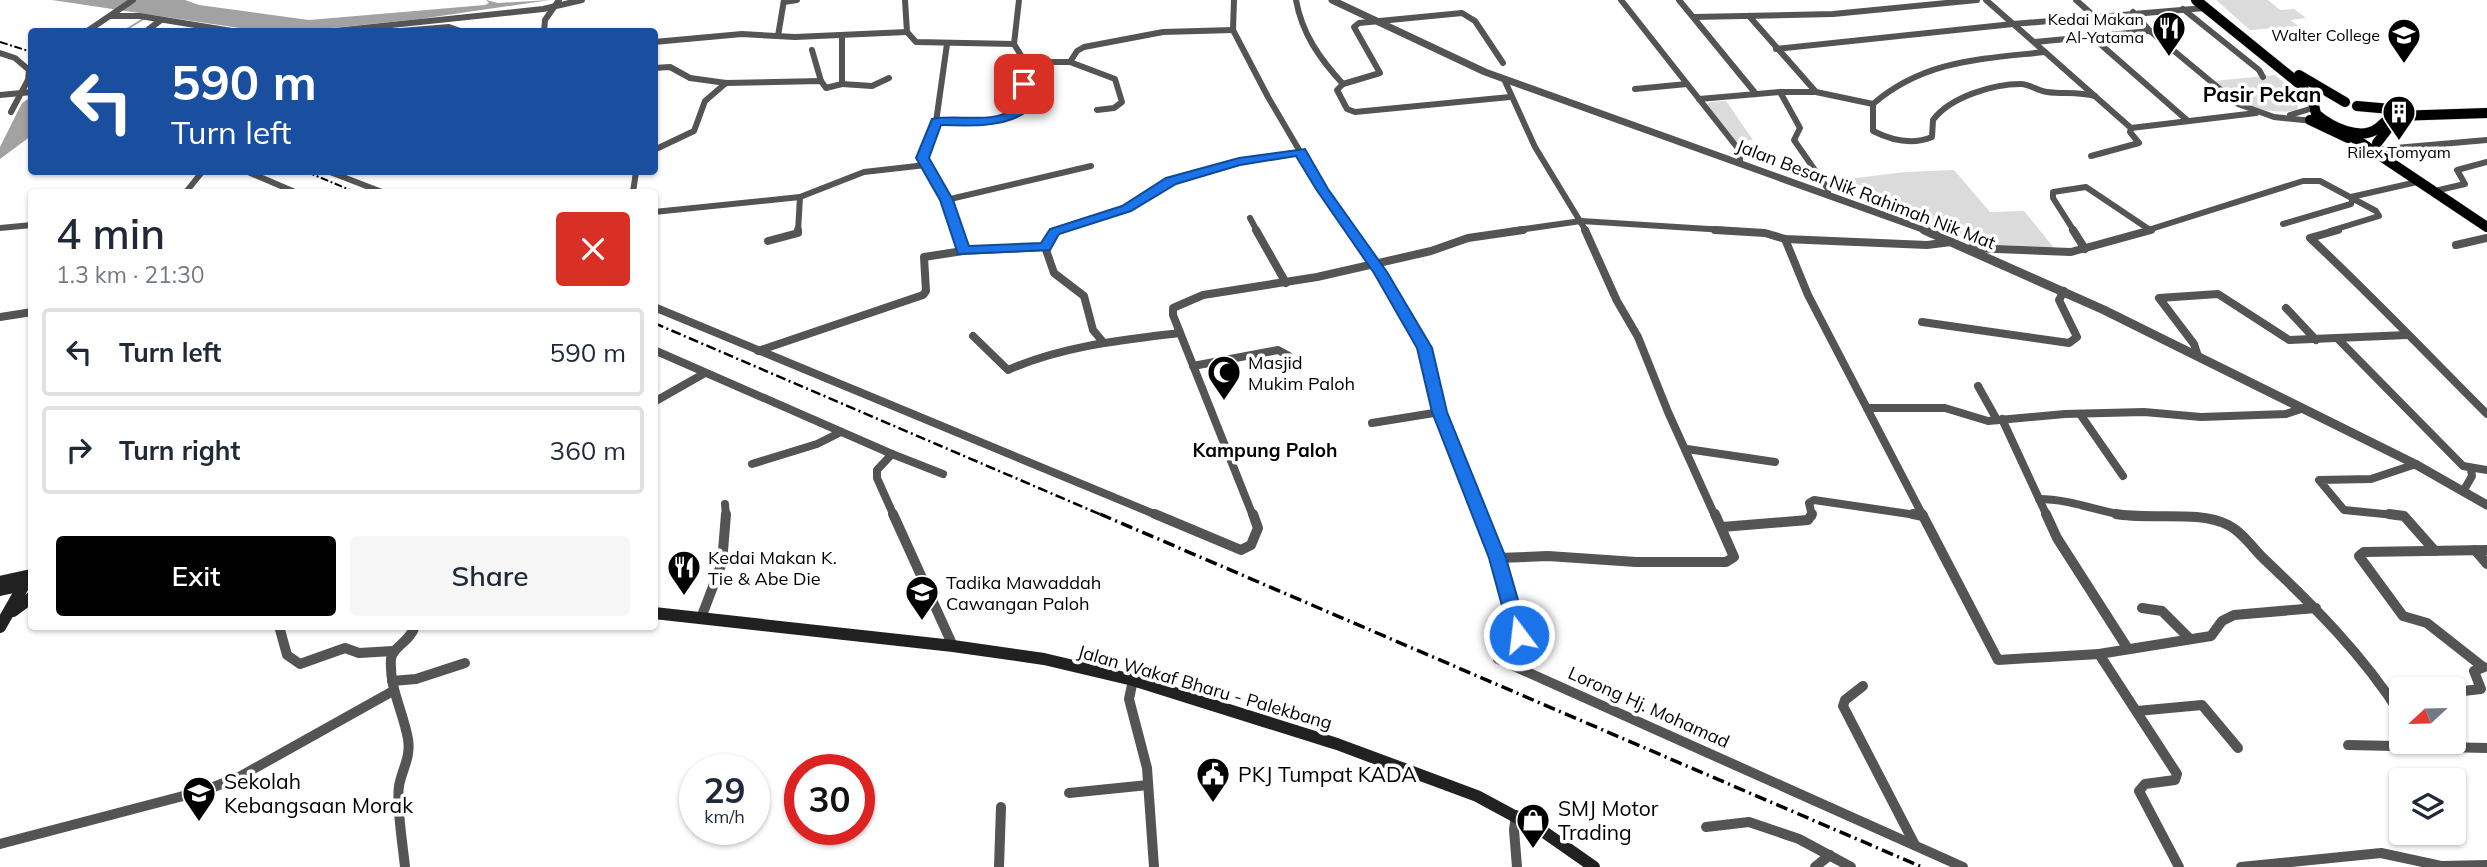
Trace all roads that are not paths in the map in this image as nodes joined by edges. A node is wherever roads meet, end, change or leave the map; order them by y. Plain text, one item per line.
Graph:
1 (133, 0) edge
2 (582, 0) edge
3 (797, 0) edge
4 (905, 0) edge
5 (1019, 0) edge
6 (1234, 0) edge
7 (1296, 0) edge
8 (1332, 0) edge
9 (1621, 0) edge
10 (1679, 0) edge
11 (1977, 0) edge
12 (1986, 0) edge
13 (2076, 0) edge
14 (2196, 0) edge
15 (784, 1) edge
16 (557, 3) edge
17 (2206, 4) edge
18 (2183, 9) junction
19 (2133, 12) junction
20 (112, 15) junction
21 (1749, 16) junction
22 (2094, 16) junction
23 (1694, 17) junction
24 (161, 20) junction
25 (1377, 21) junction
26 (2013, 24) junction
27 (92, 28) edge
28 (150, 28) edge
29 (212, 28) edge
30 (357, 28) edge
31 (544, 28) edge
32 (1233, 30) junction
33 (2150, 31) junction
34 (907, 32) junction
35 (842, 35) junction
36 (778, 36) junction
37 (2091, 36) junction
38 (658, 41) edge
39 (2035, 42) junction
40 (947, 44) junction
41 (1014, 44) junction
42 (1776, 49) junction
43 (812, 50) dead end
44 (2045, 52) junction
45 (0, 53) edge
46 (1025, 62) junction
47 (1070, 62) junction
48 (1503, 63) dead end
49 (28, 67) edge
50 (658, 68) edge
51 (2263, 77) dead end
52 (890, 78) dead end
53 (28, 79) edge
54 (1504, 79) junction
55 (821, 81) junction
56 (726, 83) junction
57 (842, 84) junction
58 (1343, 84) junction
59 (1687, 84) junction
60 (1635, 89) dead end
61 (28, 92) edge
62 (1780, 92) junction
63 (1815, 92) junction
64 (21, 93) junction
65 (1756, 94) junction
66 (0, 95) edge
67 (2095, 96) junction
68 (1510, 97) junction
69 (1699, 99) junction
70 (2345, 102) junction
71 (1872, 104) junction
72 (2314, 106) junction
73 (2357, 106) junction
74 (2487, 108) edge
75 (1097, 110) dead end
76 (11, 112) dead end
77 (2257, 113) junction
78 (2487, 113) edge
79 (2416, 116) junction
80 (2310, 120) junction
81 (2188, 121) junction
82 (936, 122) junction
83 (2330, 125) junction
84 (2376, 127) junction
85 (2131, 128) junction
86 (2341, 129) junction
87 (2487, 140) edge
88 (2381, 146) junction
89 (658, 147) edge
90 (1300, 152) junction
91 (2091, 156) dead end
92 (2487, 162) edge
93 (1740, 163) junction
94 (926, 165) junction
95 (1091, 166) dead end
96 (2405, 173) junction
97 (200, 175) edge
98 (255, 175) edge
99 (338, 175) edge
100 (2417, 182) junction
101 (188, 189) edge
102 (288, 189) edge
103 (374, 189) edge
104 (2439, 190) junction
105 (1828, 195) junction
106 (800, 197) junction
107 (2352, 197) junction
108 (947, 200) junction
109 (658, 212) edge
110 (1250, 218) dead end
111 (1581, 221) junction
112 (2487, 221) edge
113 (2283, 224) dead end
114 (28, 225) edge
115 (2487, 227) edge
116 (0, 228) edge
117 (2150, 230) junction
118 (2487, 237) edge
119 (1785, 239) junction
120 (768, 241) dead end
121 (1954, 241) junction
122 (2456, 245) dead end
123 (1045, 247) junction
124 (1971, 248) junction
125 (2085, 249) junction
126 (963, 251) junction
127 (1374, 263) junction
128 (1286, 283) junction
129 (2063, 291) junction
130 (2286, 308) dead end
131 (658, 309) edge
132 (28, 313) edge
133 (0, 317) edge
134 (1922, 322) dead end
135 (1180, 334) junction
136 (2407, 335) junction
137 (973, 336) dead end
138 (2338, 339) junction
139 (2316, 340) junction
140 (1103, 342) junction
141 (758, 351) junction
142 (658, 352) edge
143 (1289, 356) dead end
144 (2198, 356) junction
145 (1193, 366) junction
146 (705, 373) junction
147 (1978, 386) dead end
148 (658, 400) edge
149 (1867, 408) junction
150 (2301, 409) junction
151 (2485, 410) edge
152 (1440, 412) junction
153 (2080, 414) junction
154 (2000, 420) junction
155 (1372, 423) dead end
156 (841, 432) junction
157 (1687, 449) junction
158 (892, 454) junction
159 (1775, 462) dead end
160 (752, 464) dead end
161 (2416, 464) junction
162 (2471, 470) junction
163 (2487, 470) edge
164 (943, 474) dead end
165 (2123, 475) dead end
166 (2464, 490) junction
167 (2039, 499) junction
168 (725, 504) dead end
169 (2487, 505) edge
170 (1923, 516) junction
171 (1722, 527) junction
172 (2475, 550) junction
173 (2487, 550) edge
174 (2435, 551) junction
175 (1498, 558) junction
176 (2487, 564) edge
177 (28, 580) edge
178 (28, 580) edge
179 (28, 581) edge
180 (0, 582) edge
181 (0, 590) edge
182 (28, 600) edge
183 (2142, 608) dead end
184 (2316, 608) junction
185 (658, 613) edge
186 (701, 618) junction
187 (2, 619) edge
188 (280, 630) edge
189 (413, 630) edge
190 (2189, 638) junction
191 (953, 646) junction
192 (2128, 649) junction
193 (393, 651) junction
194 (2099, 654) junction
195 (466, 663) dead end
196 (2485, 667) edge
197 (1133, 680) junction
198 (393, 686) junction
199 (1863, 686) dead end
200 (2466, 691) edge
201 (2388, 694) edge
202 (2137, 711) junction
203 (2348, 745) dead end
204 (2389, 745) edge
205 (2466, 747) edge
206 (2238, 748) dead end
207 (2487, 748) edge
208 (1148, 785) junction
209 (1069, 793) dead end
210 (1001, 807) dead end
211 (1516, 815) junction
212 (1706, 827) dead end
213 (0, 844) edge
214 (1915, 845) junction
215 (1830, 855) junction
216 (2487, 865) edge
217 (2257, 866) edge
218 (405, 867) edge
219 (999, 867) edge
220 (1154, 867) edge
221 (1517, 867) edge
222 (1594, 867) edge
223 (1815, 867) edge
224 (1851, 867) edge
225 (1964, 867) edge
226 (2179, 867) edge
227 (2241, 867) edge

1 - 20 street
2 - 16 street
3 - 15 street
4 - 34 street
5 - 41 street
6 - 32 street
7 - 58 street
8 - 25 street, Jalan Besar Nik Rahimah Nik Mat
9 - 59 street
10 - 23 street
11 - 21 street
12 - 26 street
13 - 22 street
14 - 17 main road
15 - 36 street
16 - 30 street
16 - 31 street
17 - 18 street
17 - 70 highway
17 - 72 main road
18 - 19 street
18 - 51 street
19 - 22 street
19 - 33 street
20 - 24 street
20 - 27 street
21 - 23 street
21 - 42 street
22 - 26 street
23 - 65 street
24 - 28 street
24 - 29 street
25 - 48 street
25 - 54 street, Jalan Besar Nik Rahimah Nik Mat
25 - 58 street
26 - 39 street
26 - 42 street
32 - 47 street
32 - 90 street, Lorong Hj. Mohamad
33 - 37 street
33 - 77 street
34 - 35 street
34 - 40 street
35 - 36 street
35 - 57 street
36 - 38 street
37 - 39 street
37 - 81 street
39 - 44 street
40 - 41 street
40 - 82 street
41 - 46 street
42 - 63 street
43 - 55 street
44 - 67 street
44 - 71 street
45 - 49 street
46 - 47 street
46 - 82 street
47 - 75 street
50 - 56 street
52 - 57 street
53 - 64 street
54 - 68 street
54 - 93 street, Jalan Besar Nik Rahimah Nik Mat
55 - 56 street
55 - 57 street
56 - 89 street
58 - 68 street
59 - 60 street
59 - 69 street
61 - 64 street
62 - 63 street
62 - 65 street
62 - 105 street
63 - 71 street
64 - 66 street
64 - 76 street
65 - 69 street
67 - 71 street
67 - 85 street
68 - 111 street
69 - 93 street
70 - 72 main road
70 - 73 main road
72 - 77 street
72 - 83 main road
73 - 74 main road
73 - 84 main road
77 - 80 street
77 - 81 street
78 - 79 main road
79 - 84 main road
79 - 88 main road
80 - 83 street
80 - 96 main road
81 - 85 street
82 - 94 street
83 - 86 main road
84 - 86 main road
84 - 88 main road
85 - 91 street
86 - 96 main road
87 - 88 street
88 - 104 main road
90 - 123 street
90 - 127 street, Lorong Hj. Mohamad
92 - 104 street
93 - 105 street, Jalan Besar Nik Rahimah Nik Mat
94 - 106 street
94 - 108 street
95 - 108 street
96 - 100 main road
97 - 101 street
98 - 102 street
99 - 103 street
100 - 107 street
100 - 115 main road
104 - 112 main road
105 - 121 street, Jalan Besar Nik Rahimah Nik Mat
106 - 109 street
106 - 120 street
107 - 113 street
107 - 117 street
107 - 136 street
108 - 126 street
110 - 128 street
111 - 119 street
111 - 127 street
111 - 157 street
114 - 116 street
117 - 125 street
117 - 125 street
118 - 122 street
119 - 121 street
119 - 149 street
121 - 124 street, Jalan Besar Nik Rahimah Nik Mat
123 - 126 street
123 - 140 street
124 - 125 street
124 - 129 street, Jalan Besar Nik Rahimah Nik Mat
126 - 141 street
127 - 128 street
127 - 152 street, Lorong Hj. Mohamad
128 - 135 street
129 - 134 street
129 - 144 street, Jalan Besar Nik Rahimah Nik Mat
130 - 139 street
131 - 141 street
132 - 133 street
135 - 140 street
135 - 145 street
136 - 138 street
136 - 151 street
137 - 140 street
138 - 139 street
138 - 162 street
139 - 144 street
141 - 145 street
142 - 146 street
143 - 145 street
144 - 150 street, Jalan Besar Nik Rahimah Nik Mat
146 - 148 street
146 - 156 street
147 - 154 street
149 - 154 street
149 - 170 street
150 - 153 street
150 - 161 street, Jalan Besar Nik Rahimah Nik Mat
152 - 155 street
152 - 175 street, Lorong Hj. Mohamad
153 - 154 street
153 - 165 street
154 - 167 street
156 - 158 street
156 - 160 street
157 - 159 street
157 - 171 street
158 - 164 street
158 - 191 street
161 - 166 street, Jalan Besar Nik Rahimah Nik Mat
161 - 174 street
162 - 163 street
162 - 166 street
166 - 169 street, Jalan Besar Nik Rahimah Nik Mat
167 - 184 street
167 - 192 street
168 - 186 street
170 - 171 street
170 - 194 street
171 - 175 street
172 - 173 street
172 - 174 street
172 - 176 street
174 - 196 street
175 - 214 street, Lorong Hj. Mohamad
177 - 180 main road
178 - 181 main road
179 - 187 main road
182 - 187 main road
183 - 190 street
184 - 190 street
184 - 201 street
185 - 186 main road, Jalan Wakaf Bharu - Palekbang
186 - 191 main road, Jalan Wakaf Bharu - Palekbang
188 - 193 street
189 - 193 street
190 - 192 street
191 - 197 main road, Jalan Wakaf Bharu - Palekbang
192 - 194 street
193 - 198 street
194 - 202 street
195 - 198 street
196 - 200 street
197 - 208 street
197 - 211 main road, Jalan Wakaf Bharu - Palekbang
198 - 213 street
198 - 218 street
199 - 214 street
202 - 206 street
202 - 226 street
203 - 204 street
205 - 207 street
208 - 209 street
208 - 220 street
210 - 219 street
211 - 221 street
211 - 222 main road, Jalan Wakaf Bharu - Palekbang
212 - 215 street
214 - 225 street, Lorong Hj. Mohamad
215 - 223 street
215 - 224 street
216 - 217 street
217 - 227 street

